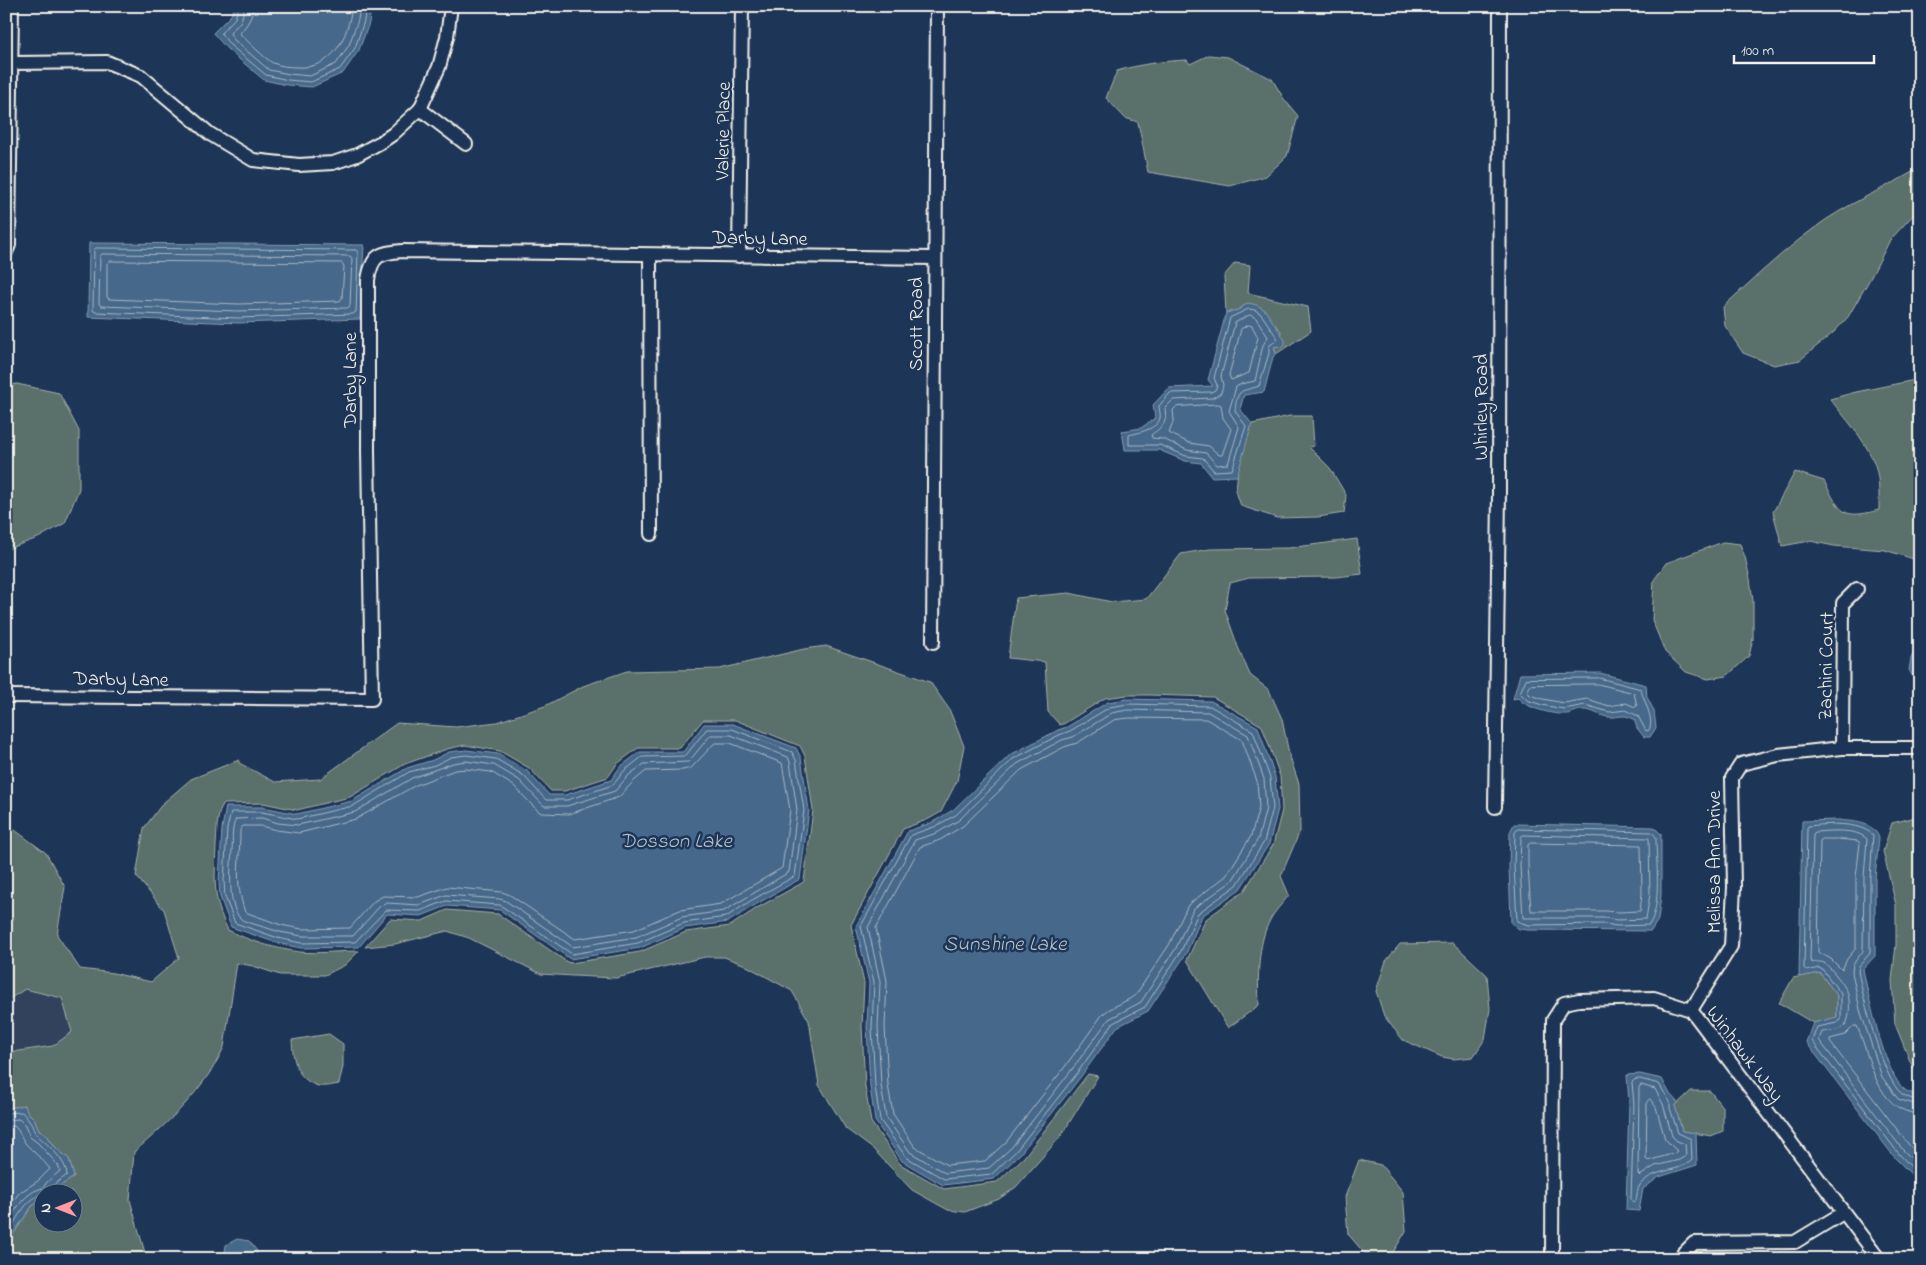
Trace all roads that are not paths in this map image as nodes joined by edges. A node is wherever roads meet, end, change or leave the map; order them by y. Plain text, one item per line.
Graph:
1 (12, 6) edge
2 (451, 6) edge
3 (742, 6) edge
4 (937, 6) edge
5 (1500, 6) edge
6 (12, 63) junction
7 (420, 109) junction
8 (466, 144) dead end
9 (6, 252) edge
10 (650, 255) junction
11 (740, 256) junction
12 (934, 258) junction
13 (651, 534) dead end
14 (1857, 588) dead end
15 (933, 642) dead end
16 (6, 696) edge
17 (1842, 748) junction
18 (1920, 748) edge
19 (1495, 807) dead end
20 (1691, 1010) junction
21 (1842, 1213) junction
22 (1552, 1259) edge
23 (1682, 1259) edge
24 (1878, 1259) edge

1 - 6 street
2 - 7 street
3 - 11 street, Valerie Place
4 - 12 street, Scott Road
5 - 19 street, Whirley Road
6 - 7 street
6 - 9 street
7 - 8 street
10 - 11 street, Darby Lane
10 - 13 street
10 - 16 street, Darby Lane
11 - 12 street, Darby Lane
12 - 15 street, Scott Road
14 - 17 street, Zachini Court
17 - 18 street, Melissa Ann Drive
17 - 20 street, Melissa Ann Drive
20 - 21 street, Winhawk Way
20 - 22 street, Winhawk Way
21 - 23 street
21 - 24 street, Winhawk Way

